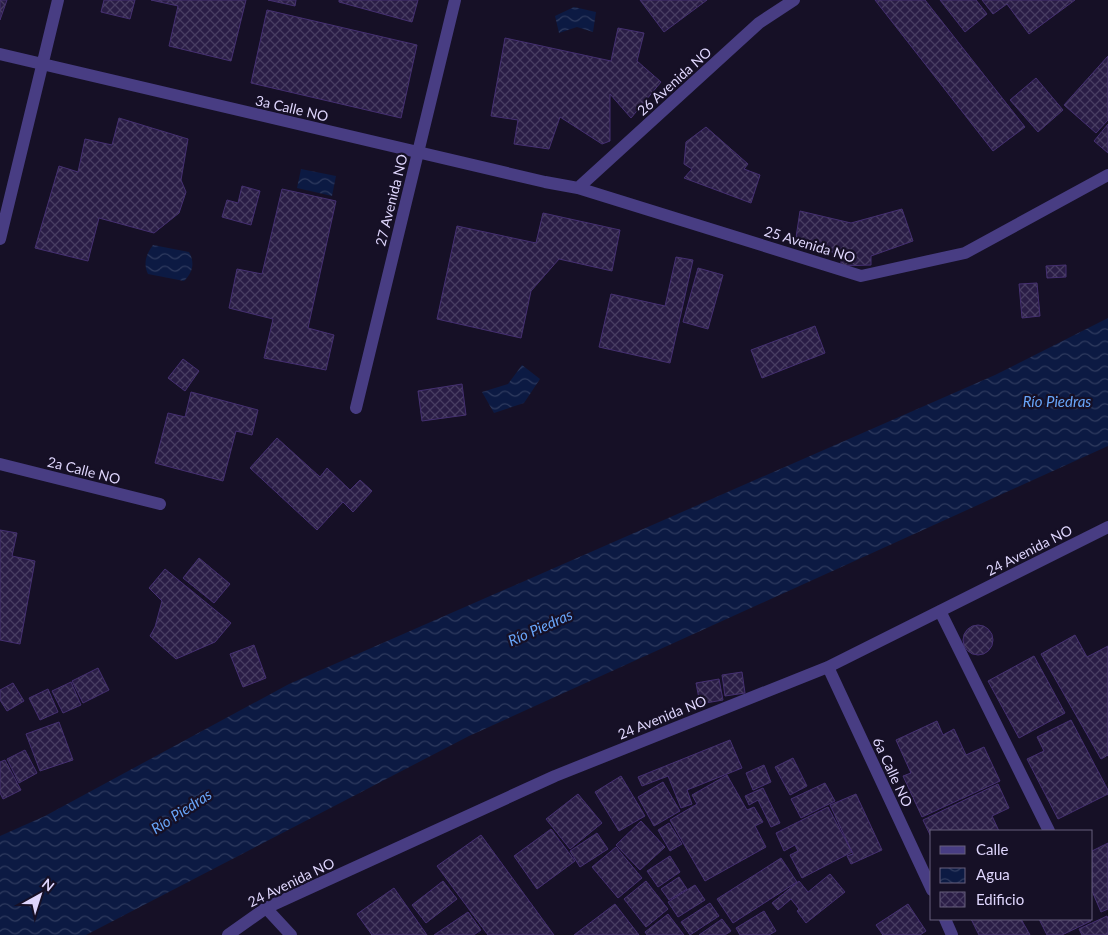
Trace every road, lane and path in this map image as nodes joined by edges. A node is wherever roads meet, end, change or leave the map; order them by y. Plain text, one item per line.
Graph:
1 (58, 0) edge
2 (455, 0) edge
3 (794, 0) edge
4 (0, 54) edge
5 (42, 65) junction
6 (418, 153) junction
7 (1108, 175) edge
8 (578, 188) junction
9 (0, 239) edge
10 (356, 408) dead end
11 (0, 464) edge
12 (160, 504) dead end
13 (1108, 527) edge
14 (940, 612) junction
15 (828, 666) junction
16 (1049, 830) edge
17 (930, 886) edge
18 (266, 908) junction
19 (945, 920) edge
20 (228, 935) edge
21 (290, 935) edge
22 (952, 935) edge

1 - 5 street
2 - 6 street, 27 Avenida NO
3 - 8 street, 26 Avenida NO
4 - 5 street, 3a Calle NO
5 - 6 street, 3a Calle NO
5 - 9 street
6 - 8 street, 3a Calle NO
6 - 10 street, 27 Avenida NO
7 - 8 street, 25 Avenida NO
11 - 12 street, 2a Calle NO
13 - 14 street, 24 Avenida NO
14 - 15 street, 24 Avenida NO
14 - 16 street
15 - 17 street, 6a Calle NO
15 - 18 street, 24 Avenida NO
18 - 20 street, 24 Avenida NO
18 - 21 street
19 - 22 street

